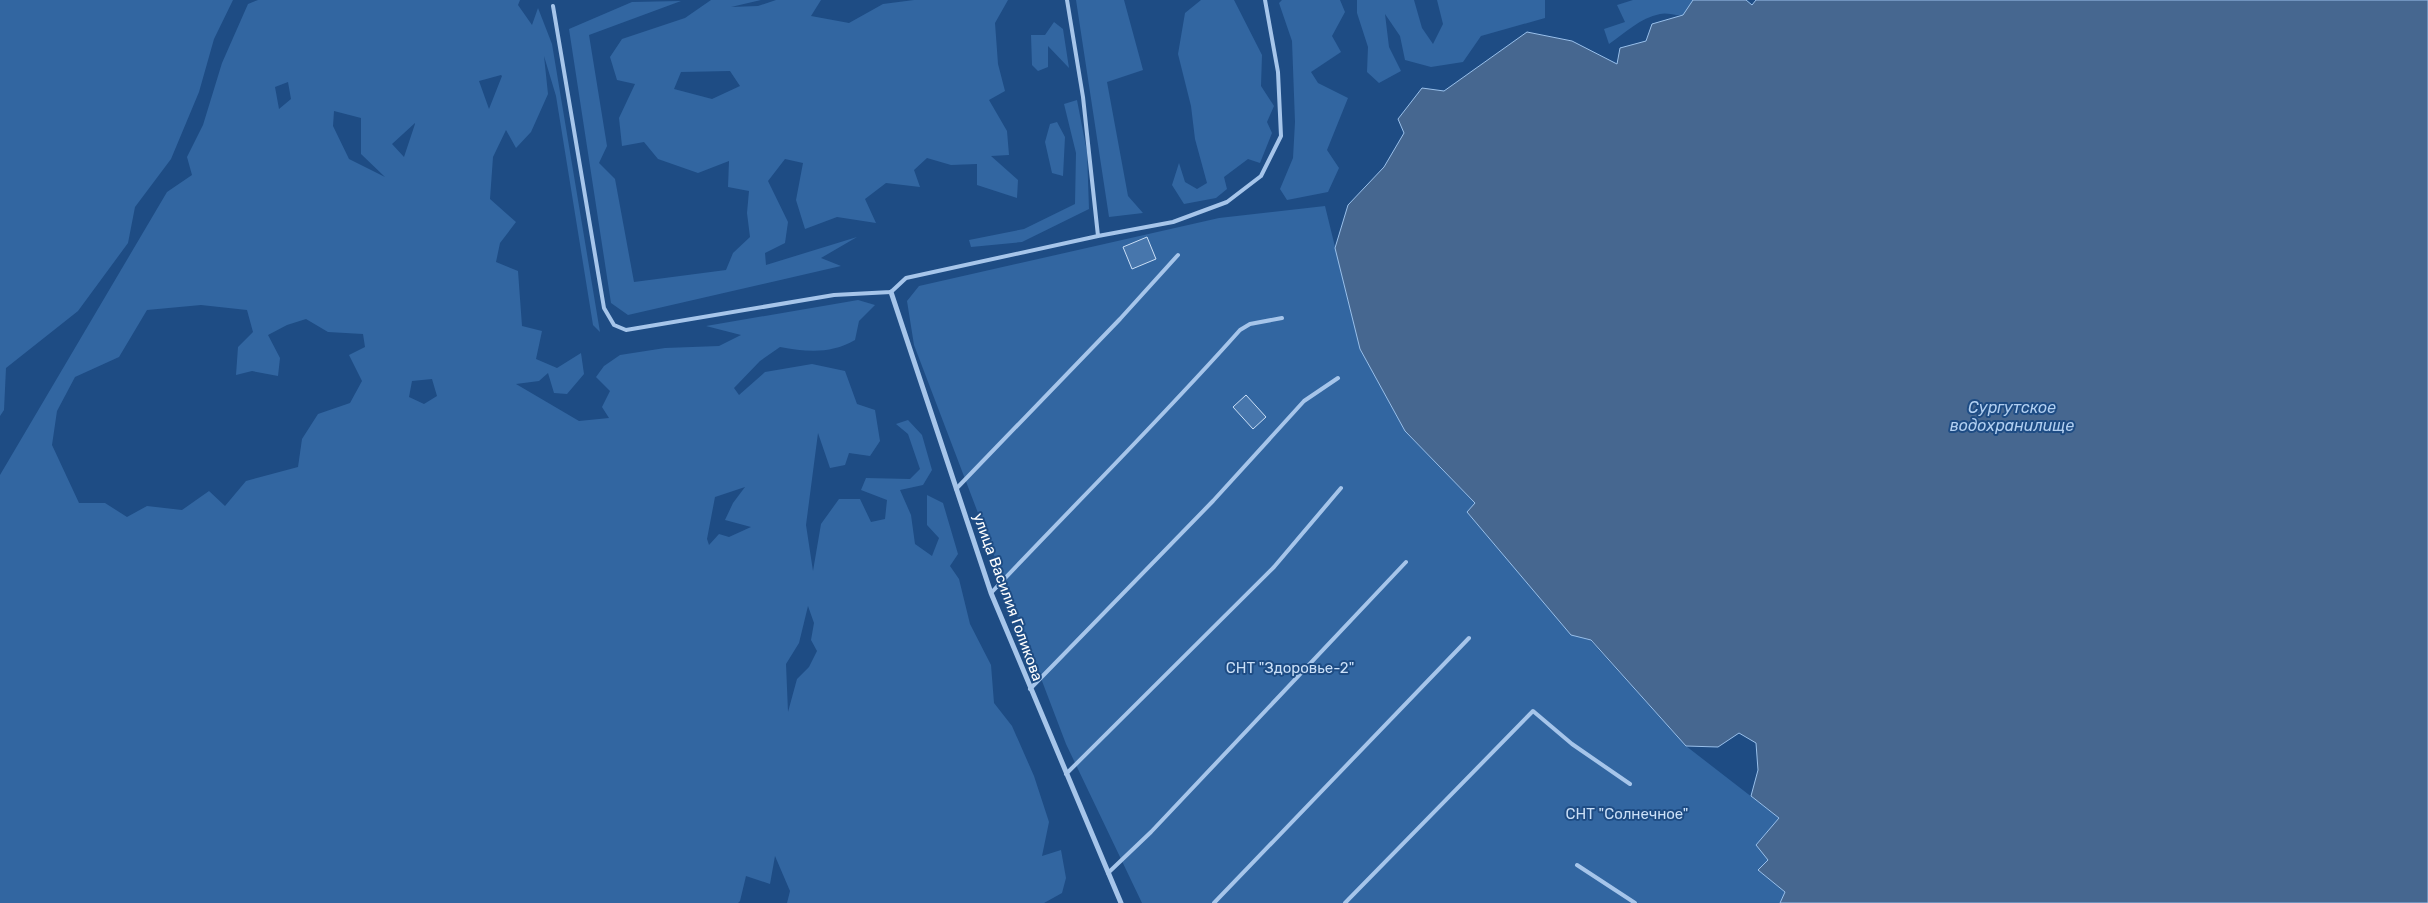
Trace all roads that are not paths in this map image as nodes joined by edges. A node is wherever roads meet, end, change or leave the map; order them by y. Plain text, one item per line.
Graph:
1 (1067, 0) edge
2 (1265, 0) edge
3 (553, 6) dead end
4 (1098, 236) junction
5 (1178, 256) dead end
6 (891, 292) junction
7 (1282, 318) dead end
8 (1338, 378) dead end
9 (1341, 488) dead end
10 (956, 489) junction
11 (1406, 562) dead end
12 (991, 594) junction
13 (1468, 638) dead end
14 (1030, 689) junction
15 (1066, 774) junction
16 (1630, 784) dead end
17 (1577, 865) dead end
18 (1108, 873) junction
19 (1121, 903) edge
20 (1214, 903) edge
21 (1345, 903) edge
22 (1635, 903) edge

1 - 4 lane
2 - 4 lane
3 - 6 lane
4 - 6 lane
5 - 10 lane
6 - 10 street, улица Василия Голикова
7 - 12 lane
8 - 14 lane
9 - 15 lane
10 - 12 street, улица Василия Голикова
11 - 18 lane
12 - 14 street, улица Василия Голикова
13 - 20 lane
14 - 15 street, улица Василия Голикова
15 - 18 street, улица Василия Голикова
16 - 21 lane
17 - 22 lane
18 - 19 street, улица Василия Голикова

